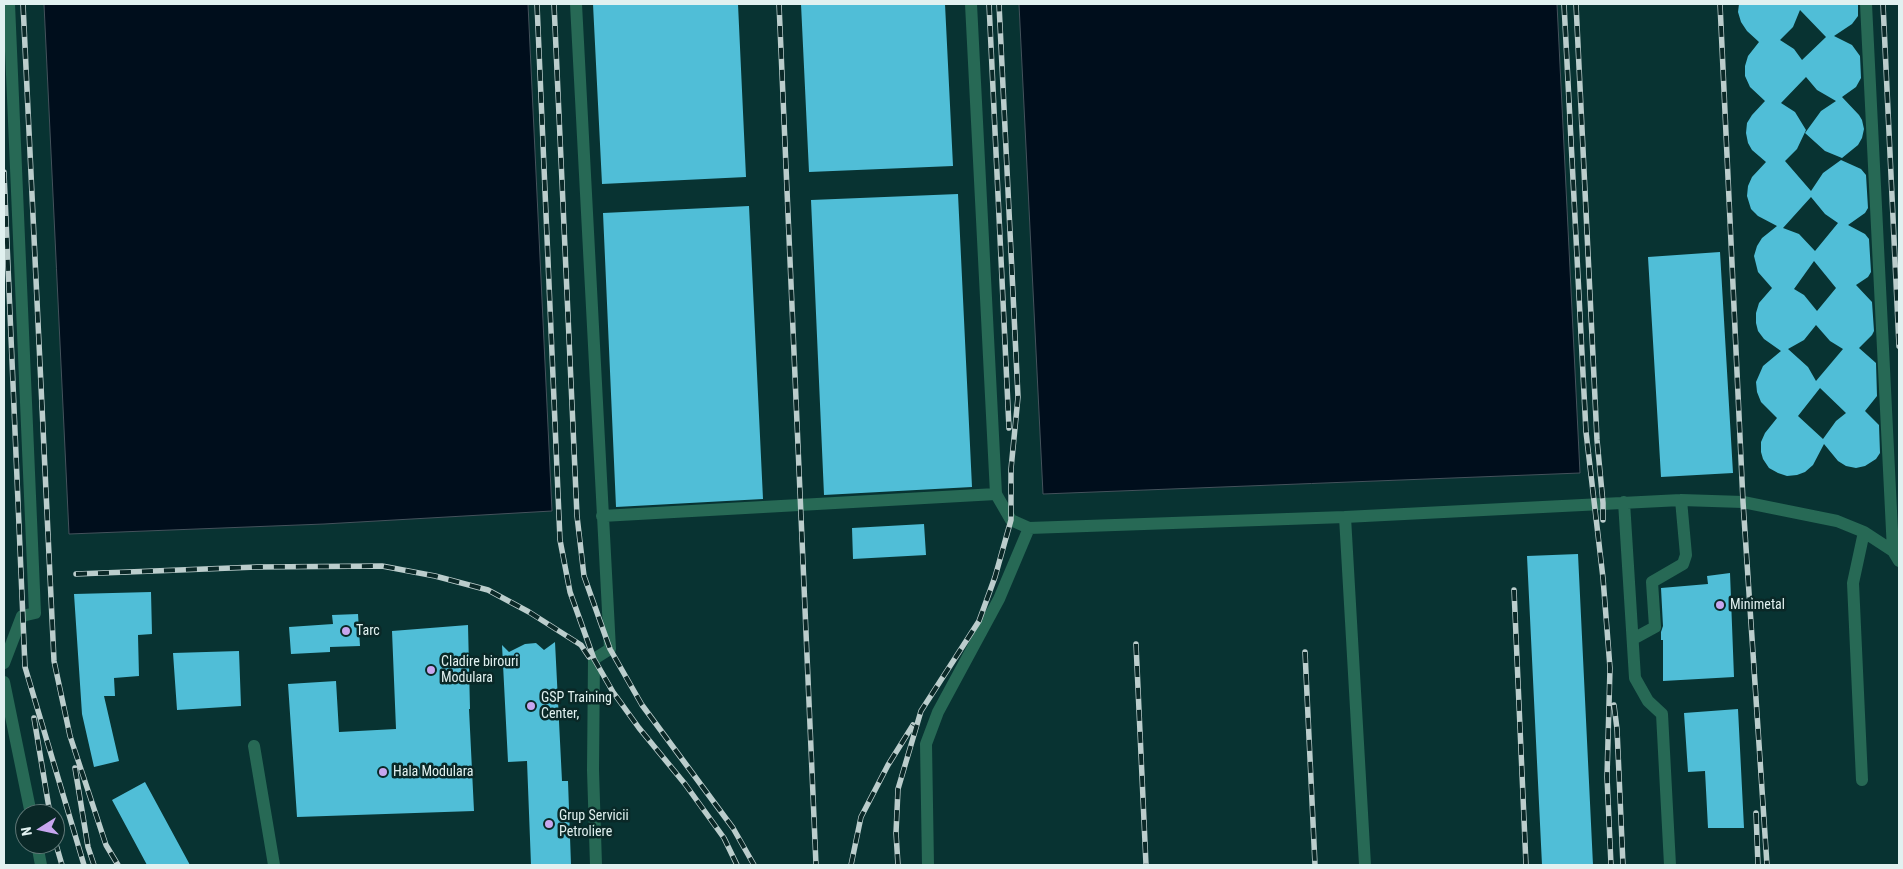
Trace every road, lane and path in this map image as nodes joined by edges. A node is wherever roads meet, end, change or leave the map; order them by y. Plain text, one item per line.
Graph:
1 (9, 4) edge
2 (576, 4) edge
3 (971, 4) edge
4 (1866, 4) edge
5 (996, 494) junction
6 (1680, 500) junction
7 (1624, 502) junction
8 (602, 516) junction
9 (1345, 517) junction
10 (1030, 528) junction
11 (1864, 532) junction
12 (1896, 556) edge
13 (1633, 639) junction
14 (4, 663) edge
15 (4, 682) edge
16 (254, 746) dead end
17 (1862, 780) dead end
18 (29, 804) edge
19 (274, 865) edge
20 (596, 865) edge
21 (928, 865) edge
22 (1365, 865) edge
23 (1670, 865) edge

1 - 14 street
2 - 8 street
3 - 5 street
4 - 12 street
5 - 8 street
5 - 10 street
6 - 7 street
6 - 11 street
6 - 13 street
7 - 9 street
7 - 13 street
8 - 20 street
9 - 10 street
9 - 22 street
10 - 21 street
11 - 12 street
11 - 17 street
13 - 23 street
15 - 18 street
16 - 19 street

